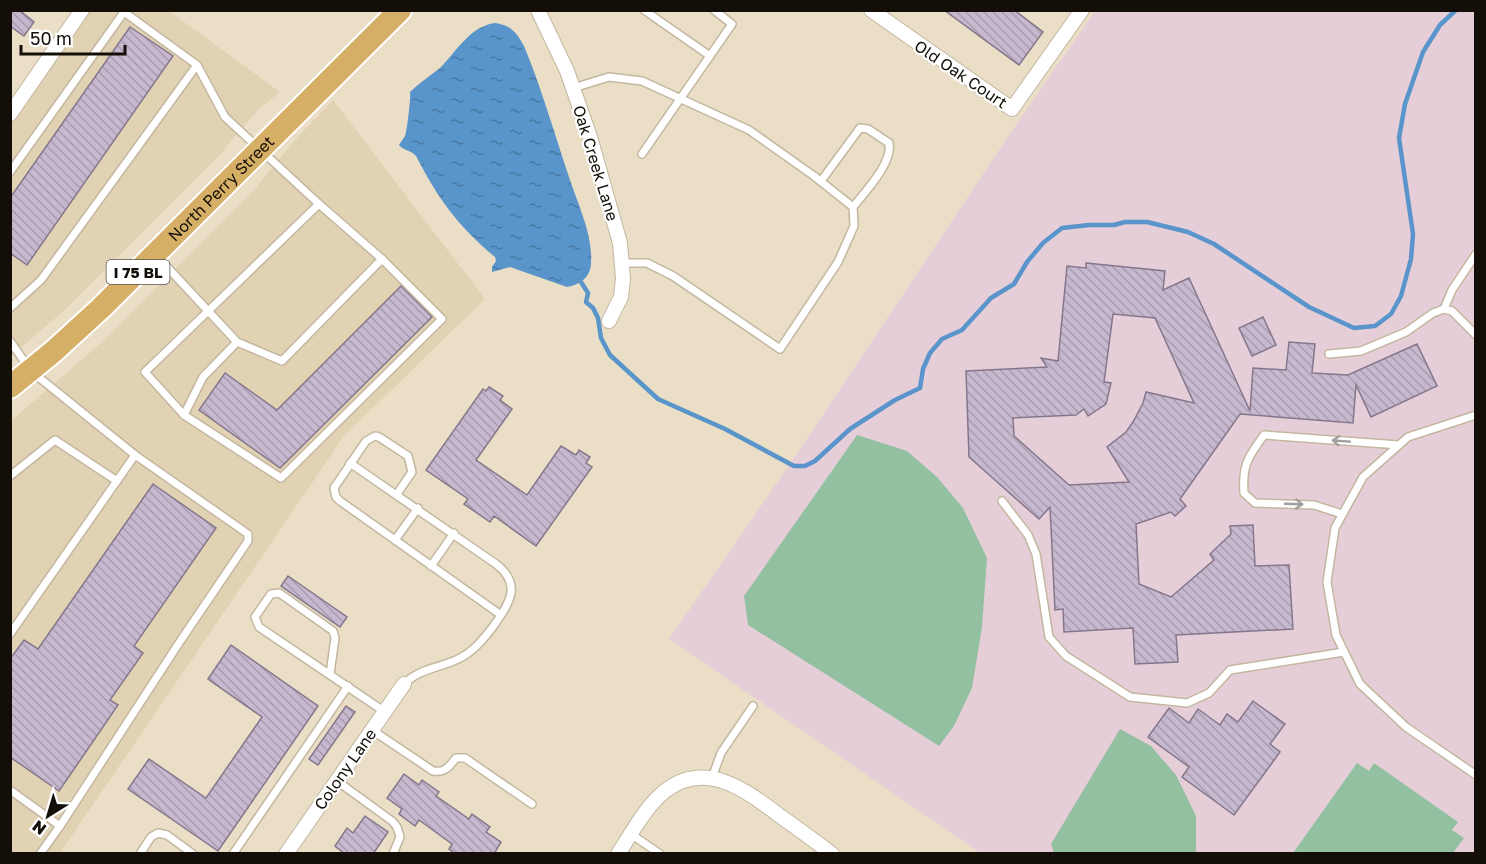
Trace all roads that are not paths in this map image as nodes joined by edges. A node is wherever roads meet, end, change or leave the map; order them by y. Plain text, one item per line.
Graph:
1 (82, 10) edge
2 (400, 10) edge
3 (538, 10) edge
4 (644, 10) edge
5 (714, 10) edge
6 (871, 10) edge
7 (1082, 10) edge
8 (710, 56) junction
9 (197, 65) junction
10 (573, 88) junction
11 (681, 99) junction
12 (10, 114) edge
13 (260, 150) junction
14 (642, 154) dead end
15 (10, 172) edge
16 (821, 181) junction
17 (319, 204) junction
18 (854, 207) junction
19 (1476, 254) edge
20 (155, 255) junction
21 (382, 259) junction
22 (622, 262) junction
23 (10, 308) edge
24 (1444, 309) junction
25 (208, 311) junction
26 (609, 321) dead end
27 (1476, 335) edge
28 (10, 341) edge
29 (237, 342) junction
30 (1329, 354) dead end
31 (31, 371) junction
32 (10, 387) edge
33 (1476, 410) edge
34 (184, 415) junction
35 (1475, 415) edge
36 (1399, 445) junction
37 (135, 455) junction
38 (351, 463) junction
39 (10, 476) edge
40 (117, 481) junction
41 (396, 494) junction
42 (1002, 501) dead end
43 (418, 508) junction
44 (1342, 514) junction
45 (454, 533) junction
46 (395, 540) junction
47 (431, 566) junction
48 (501, 615) junction
49 (10, 634) edge
50 (1344, 652) junction
51 (330, 674) junction
52 (404, 684) joint
53 (348, 686) junction
54 (753, 706) dead end
55 (385, 712) junction
56 (372, 730) junction
57 (1476, 775) edge
58 (712, 778) junction
59 (337, 781) junction
60 (10, 790) edge
61 (532, 804) dead end
62 (60, 826) junction
63 (631, 834) junction
64 (40, 854) edge
65 (140, 854) edge
66 (193, 854) edge
67 (233, 854) edge
68 (286, 854) edge
69 (393, 854) edge
70 (618, 854) edge
71 (660, 854) edge
72 (832, 854) edge

1 - 12 street
2 - 13 main road, North Perry Street / I 75 BL
3 - 10 street, Oak Creek Lane
4 - 8 lane
5 - 8 lane
6 - 7 street, Old Oak Court
8 - 11 lane
9 - 13 lane
9 - 15 lane
9 - 23 lane
10 - 11 lane
10 - 22 street, Oak Creek Lane
11 - 14 lane
11 - 16 lane
13 - 17 lane
13 - 20 main road, North Perry Street / I 75 BL
16 - 18 lane
16 - 18 lane
17 - 21 lane
17 - 25 lane
18 - 22 lane
19 - 24 lane
20 - 25 lane
20 - 31 main road, North Perry Street / I 75 BL
21 - 29 lane
21 - 34 lane
22 - 26 street, Oak Creek Lane
24 - 27 lane
24 - 30 lane
25 - 29 lane
25 - 34 lane
28 - 31 lane
29 - 34 lane
31 - 32 main road, North Perry Street / I 75 BL
31 - 37 lane
33 - 35 lane
35 - 36 lane
36 - 44 lane
36 -> 44 lane
37 - 40 lane
37 - 62 lane
38 - 41 lane
38 - 41 lane
38 - 46 lane
39 - 40 lane
40 - 49 lane
41 - 43 lane
42 - 50 lane
43 - 45 lane
43 - 46 lane
44 - 50 lane
45 - 47 lane
45 - 48 lane
46 - 47 lane
47 - 48 lane
48 - 52 lane
50 - 57 lane
51 - 51 lane
51 - 53 lane
52 - 55 street, Colony Lane
53 - 55 lane
53 - 67 lane
54 - 58 lane
55 - 56 street, Colony Lane
56 - 59 street, Colony Lane
56 - 61 lane
58 - 63 street
58 - 72 street
59 - 68 street, Colony Lane
59 - 69 lane
60 - 62 lane
62 - 64 lane
63 - 70 street
63 - 71 lane
65 - 66 lane

